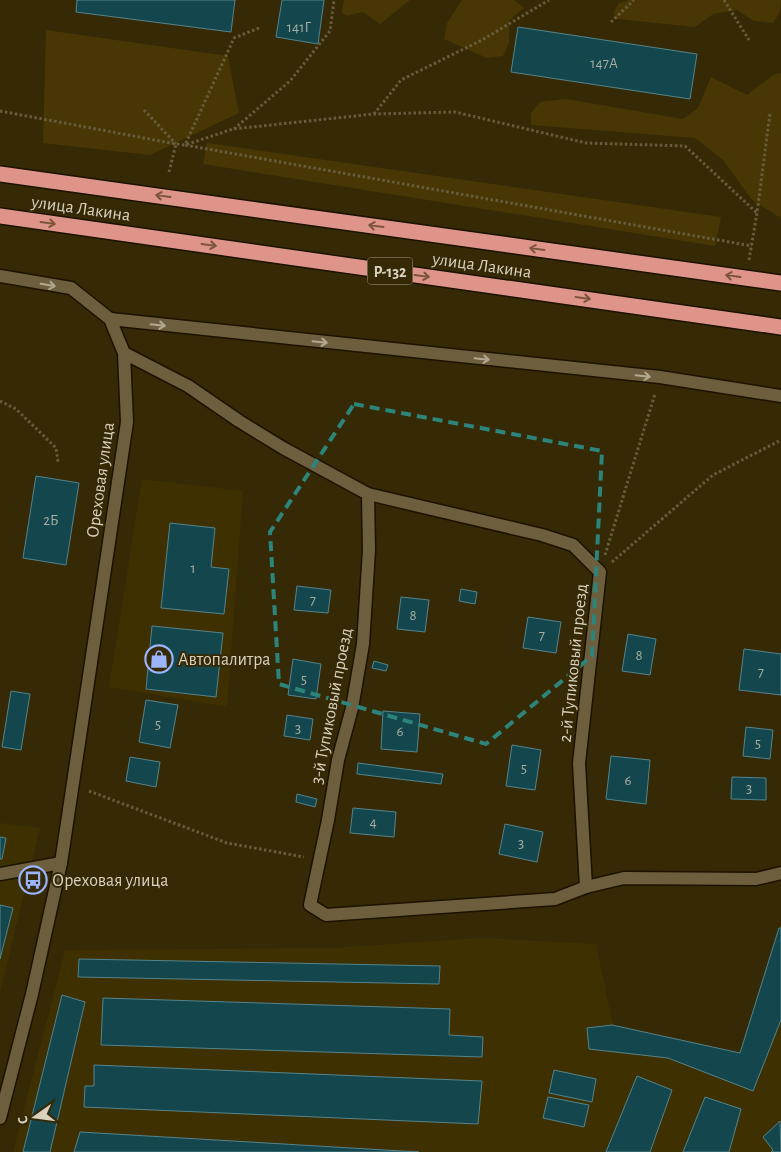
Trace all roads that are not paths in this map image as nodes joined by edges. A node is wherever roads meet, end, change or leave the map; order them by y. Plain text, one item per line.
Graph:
1 (0, 174) edge
2 (0, 216) edge
3 (0, 276) edge
4 (781, 283) edge
5 (110, 319) junction
6 (781, 326) edge
7 (124, 353) junction
8 (781, 396) edge
9 (368, 494) junction
10 (61, 863) junction
11 (781, 873) edge
12 (0, 874) edge
13 (586, 887) junction
14 (0, 1118) edge

4 -> 1 highway, улица Лакина / Р-132
2 -> 6 highway, улица Лакина / Р-132
3 -> 5 street, Ореховая улица
5 - 7 street, Ореховая улица
5 -> 8 street
7 - 9 street
7 - 10 street, Ореховая улица
9 - 13 street, 2-й Тупиковый проезд
9 - 13 street, 3-й Тупиковый проезд
10 - 12 street
10 - 14 street, Ореховая улица
11 - 13 street

